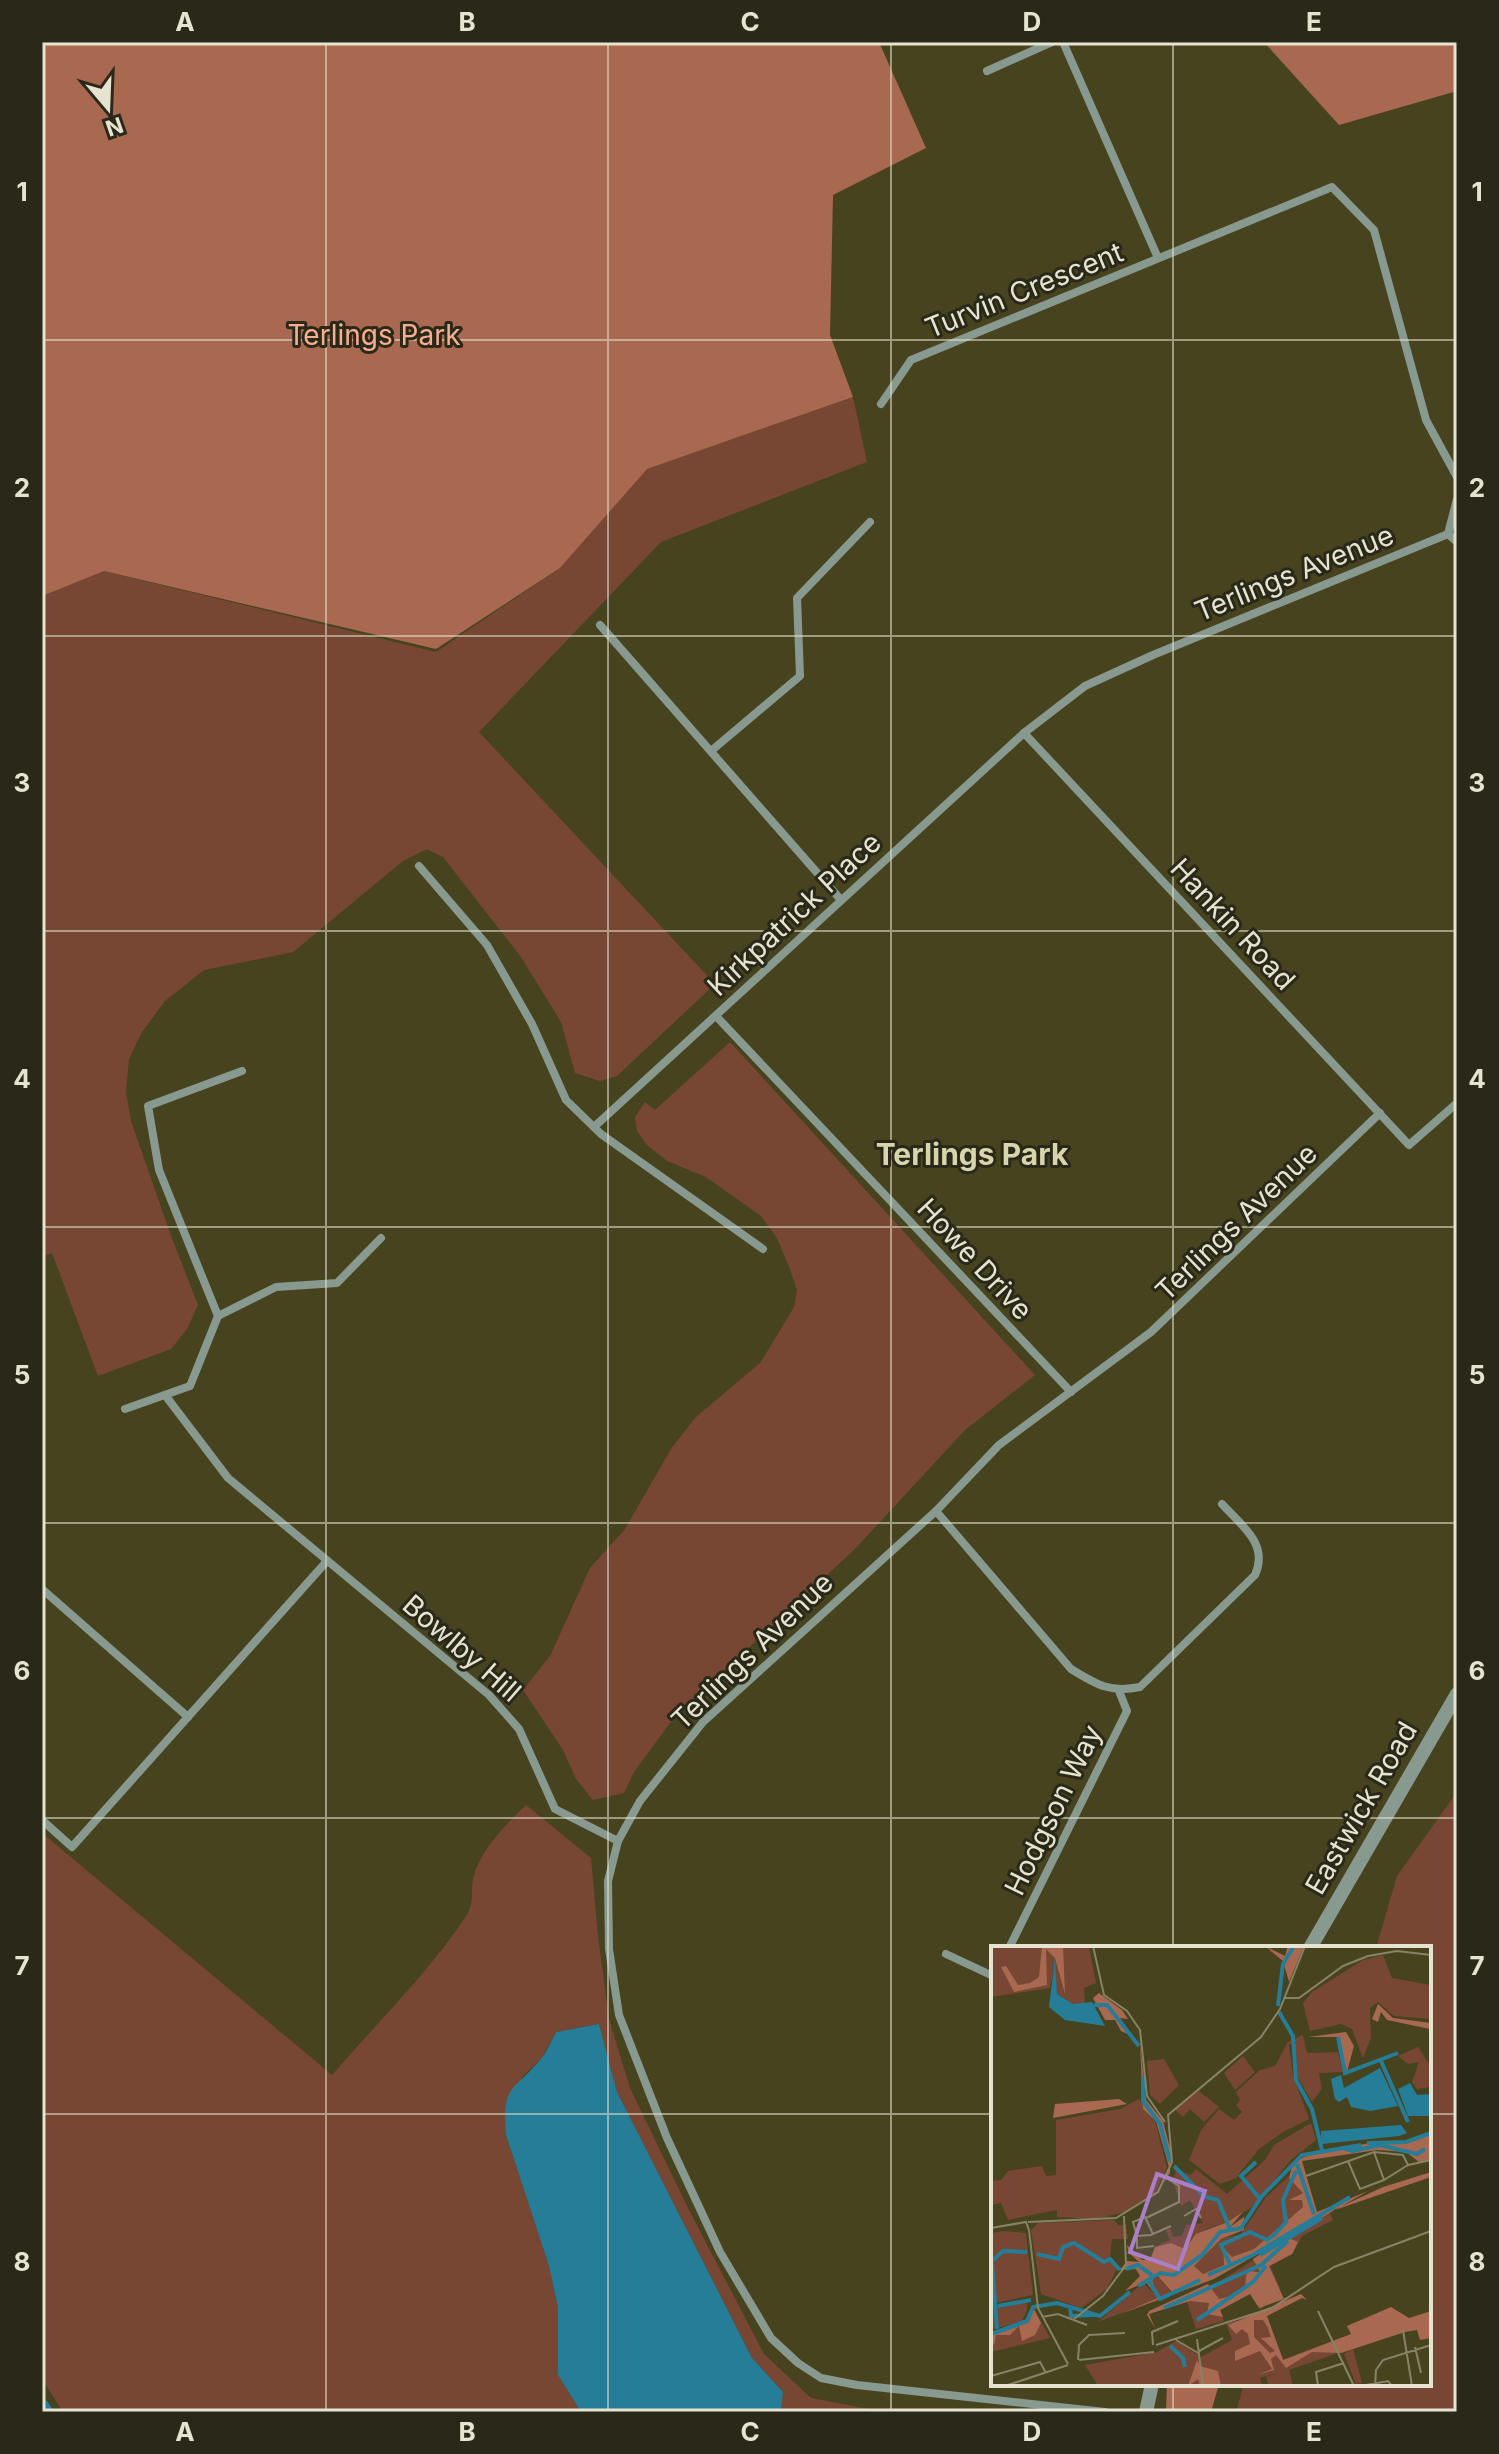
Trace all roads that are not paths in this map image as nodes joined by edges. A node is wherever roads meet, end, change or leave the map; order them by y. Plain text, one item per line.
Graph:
1 (1052, 42) edge
2 (1063, 42) edge
3 (987, 71) dead end
4 (1158, 258) junction
5 (881, 404) dead end
6 (1457, 477) edge
7 (1457, 499) edge
8 (870, 522) dead end
9 (1448, 534) junction
10 (1457, 542) edge
11 (600, 625) dead end
12 (1024, 733) junction
13 (711, 751) junction
14 (419, 866) dead end
15 (841, 900) junction
16 (716, 1016) junction
17 (242, 1071) dead end
18 (1457, 1103) edge
19 (1380, 1113) junction
20 (594, 1127) junction
21 (381, 1238) dead end
22 (763, 1249) dead end
23 (218, 1316) junction
24 (1071, 1392) junction
25 (165, 1395) junction
26 (125, 1409) dead end
27 (1222, 1504) dead end
28 (936, 1511) junction
29 (327, 1561) junction
30 (42, 1589) edge
31 (1119, 1691) junction
32 (1457, 1694) edge
33 (188, 1717) junction
34 (42, 1820) edge
35 (618, 1841) junction
36 (1010, 1946) edge
37 (1311, 1946) edge
38 (946, 1954) dead end
39 (991, 1975) edge
40 (1152, 2386) edge
41 (1105, 2412) edge
42 (1146, 2412) edge

1 - 3 street
2 - 4 street, Turvin Crescent
4 - 5 street, Turvin Crescent
4 - 6 street, Turvin Crescent
7 - 9 street
8 - 13 street
9 - 10 street
9 - 12 street, Terlings Avenue
11 - 13 street
12 - 15 street, Kirkpatrick Place
12 - 19 street, Hankin Road
13 - 15 street
14 - 20 street
15 - 16 street, Kirkpatrick Place
16 - 20 street, Kirkpatrick Place
16 - 24 street, Howe Drive
17 - 23 street
18 - 19 street, Hankin Road
19 - 24 street, Terlings Avenue
20 - 22 street
21 - 23 street
23 - 25 street
24 - 28 street, Terlings Avenue
25 - 26 street
25 - 29 street, Bowlby Hill
27 - 31 street
28 - 31 street, Hodgson Way
28 - 35 street, Terlings Avenue
29 - 33 street
29 - 35 street, Bowlby Hill
30 - 33 street
31 - 36 street, Hodgson Way
32 - 37 street, Eastwick Road
33 - 34 street
35 - 41 street, Terlings Avenue
38 - 39 street
40 - 42 street

